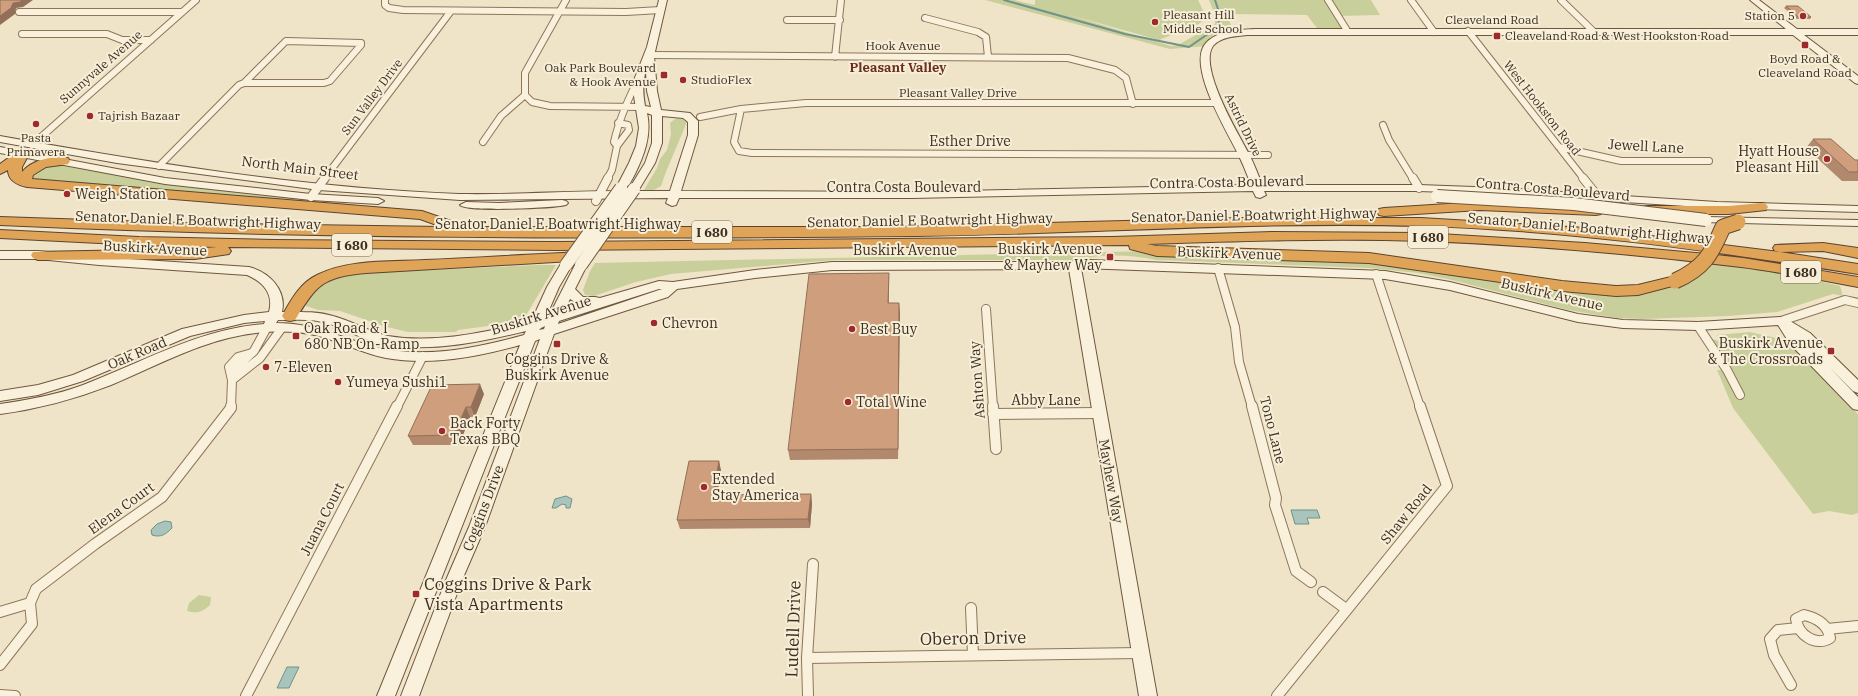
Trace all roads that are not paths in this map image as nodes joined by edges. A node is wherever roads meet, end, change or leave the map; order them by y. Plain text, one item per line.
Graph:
1 (196, 0) edge
2 (384, 0) edge
3 (566, 0) edge
4 (663, 0) edge
5 (841, 0) edge
6 (1328, 0) edge
7 (1411, 0) edge
8 (1561, 0) edge
9 (1754, 0) edge
10 (660, 10) junction
11 (451, 11) junction
12 (559, 11) junction
13 (19, 12) dead end
14 (182, 12) junction
15 (925, 18) dead end
16 (786, 20) dead end
17 (840, 20) junction
18 (1858, 27) edge
19 (1468, 31) junction
20 (1593, 31) junction
21 (1796, 31) junction
22 (1348, 32) junction
23 (1434, 32) junction
24 (1858, 32) edge
25 (22, 34) dead end
26 (151, 40) junction
27 (650, 55) junction
28 (836, 57) junction
29 (988, 57) junction
30 (1206, 62) joint
31 (640, 76) junction
32 (1858, 81) edge
33 (244, 83) junction
34 (525, 95) junction
35 (1217, 103) junction
36 (1133, 104) junction
37 (624, 107) junction
38 (640, 107) junction
39 (657, 110) junction
40 (741, 110) junction
41 (700, 117) junction
42 (618, 123) junction
43 (1383, 124) dead end
44 (693, 135) junction
45 (0, 139) edge
46 (483, 142) dead end
47 (617, 146) junction
48 (1559, 147) junction
49 (0, 150) edge
50 (28, 150) junction
51 (1244, 155) junction
52 (1268, 155) dead end
53 (1709, 161) dead end
54 (63, 162) junction
55 (159, 166) junction
56 (0, 170) edge
57 (27, 183) junction
58 (319, 187) junction
59 (1419, 188) junction
60 (1259, 193) junction
61 (311, 197) junction
62 (598, 198) junction
63 (1599, 198) junction
64 (673, 199) junction
65 (1761, 207) junction
66 (1858, 209) edge
67 (1367, 213) junction
68 (0, 214) edge
69 (0, 221) edge
70 (1738, 222) junction
71 (1858, 223) edge
72 (449, 225) junction
73 (0, 234) edge
74 (1112, 241) junction
75 (274, 244) junction
76 (705, 246) junction
77 (1780, 248) junction
78 (1858, 253) edge
79 (0, 255) edge
80 (38, 255) junction
81 (1858, 261) edge
82 (1744, 263) junction
83 (1074, 265) junction
84 (1858, 269) edge
85 (1219, 273) junction
86 (1376, 274) junction
87 (1858, 282) edge
88 (673, 286) junction
89 (568, 288) junction
90 (1858, 290) edge
91 (611, 299) junction
92 (1858, 303) edge
93 (986, 309) dead end
94 (283, 316) junction
95 (1781, 320) junction
96 (535, 325) junction
97 (552, 325) junction
98 (1698, 326) junction
99 (266, 329) junction
100 (281, 329) junction
101 (529, 339) junction
102 (423, 356) junction
103 (232, 380) junction
104 (1858, 388) edge
105 (1740, 395) dead end
106 (0, 396) edge
107 (1858, 405) edge
108 (0, 409) edge
109 (1099, 413) junction
110 (993, 414) junction
111 (996, 448) dead end
112 (813, 564) dead end
113 (1310, 582) dead end
114 (1323, 592) dead end
115 (30, 603) junction
116 (971, 608) dead end
117 (1346, 609) junction
118 (0, 612) edge
119 (1858, 626) edge
120 (1798, 628) junction
121 (1827, 629) junction
122 (1140, 653) junction
123 (973, 655) junction
124 (807, 658) junction
125 (0, 664) edge
126 (1791, 685) dead end
127 (0, 695) edge
128 (14, 696) edge
129 (246, 696) edge
130 (386, 696) edge
131 (410, 696) edge
132 (808, 696) edge
133 (1148, 696) edge
134 (1277, 696) edge

1 - 14 street, Sunnyvale Avenue
2 - 11 street
3 - 12 street
4 - 10 main road
5 - 17 street
6 - 22 street
7 - 23 street
8 - 20 street
9 - 21 main road
10 - 12 street
10 - 27 main road
11 - 12 street
11 - 58 street, Sun Valley Drive
12 - 34 street
13 - 14 street
14 - 26 street, Sunnyvale Avenue
15 - 29 street
16 - 17 street
17 - 28 street
18 - 21 main road, Cleaveland Road
19 - 20 main road, Cleaveland Road
19 - 23 main road, Cleaveland Road
19 - 48 street, West Hookston Road
20 - 21 main road, Cleaveland Road
21 - 24 main road, Cleaveland Road
21 - 32 main road
22 - 23 main road, Cleaveland Road
22 - 30 main road, Cleaveland Road
25 - 26 street
26 - 50 street, Sunnyvale Avenue
27 - 28 street, Hook Avenue
27 - 31 main road
27 - 39 main road, Coggins Drive
28 - 29 street, Hook Avenue
29 - 36 street, Hook Avenue
30 - 35 main road, Astrid Drive
31 - 37 street
31 - 38 main road, Coggins Drive
33 - 33 street
33 - 55 street
34 - 37 street
34 - 46 street
35 - 36 street, Pleasant Valley Drive
35 - 51 main road, Astrid Drive
36 - 40 street, Pleasant Valley Drive
37 - 38 street
37 - 42 street
38 - 39 main road
38 - 96 main road, Coggins Drive, bridge
39 - 41 main road
39 - 44 main road
39 - 89 main road, Coggins Drive, bridge
40 - 41 street, Pleasant Valley Drive
40 - 51 street, Esther Drive
41 - 44 main road
42 - 47 street
42 - 47 street
43 - 59 street
44 - 64 main road
45 - 50 main road, North Main Street
47 - 62 street
48 - 53 street, Jewell Lane
48 - 63 street, West Hookston Road
49 - 50 main road, North Main Street
50 - 54 main road, North Main Street
50 - 55 main road, North Main Street
50 - 56 highway
50 - 57 highway
51 - 52 street
51 - 60 main road, Astrid Drive
54 - 57 highway
54 - 61 main road, North Main Street
55 - 58 main road, North Main Street
57 - 72 highway
58 - 61 street, Sun Valley Drive
58 - 62 main road, North Main Street
59 - 60 main road, Contra Costa Boulevard
59 - 63 main road, Contra Costa Boulevard
60 - 64 main road, Contra Costa Boulevard
60 - 70 main road, Contra Costa Boulevard, bridge
61 - 62 main road, North Main Street
62 - 64 main road, Contra Costa Boulevard
63 - 65 main road, Contra Costa Boulevard
65 - 66 main road, Contra Costa Boulevard
65 - 67 highway
67 - 72 highway, Senator Daniel E Boatwright Highway / I 680
67 - 77 highway, Senator Daniel E Boatwright Highway / I 680
68 - 72 highway, Senator Daniel E Boatwright Highway / I 680
69 - 84 highway, I 680
70 - 71 main road, Contra Costa Boulevard
70 - 74 highway, bridge
73 - 75 highway, Senator Daniel E Boatwright Highway / I 680
74 - 76 highway, Senator Daniel E Boatwright Highway / I 680
74 - 82 highway, Senator Daniel E Boatwright Highway / I 680
75 - 76 highway, Senator Daniel E Boatwright Highway / I 680
75 - 80 highway
76 - 94 highway
77 - 78 highway
77 - 81 highway, Senator Daniel E Boatwright Highway / I 680
79 - 80 main road, Buskirk Avenue
80 - 94 main road, Buskirk Avenue
82 - 87 highway, Senator Daniel E Boatwright Highway / I 680
82 - 90 highway
83 - 85 main road, Buskirk Avenue
83 - 88 main road, Buskirk Avenue
83 - 109 main road, Mayhew Way
85 - 86 main road, Buskirk Avenue
85 - 113 street, Tono Lane
86 - 98 main road, Buskirk Avenue
86 - 117 street, Shaw Road
88 - 91 main road, Buskirk Avenue
88 - 97 main road, Buskirk Avenue
89 - 91 main road
89 - 97 main road, Coggins Drive
91 - 97 main road, Buskirk Avenue
92 - 95 street
93 - 110 street, Ashton Way
94 - 96 main road, Buskirk Avenue
94 - 99 main road
94 - 100 main road
94 - 106 main road, Oak Road
95 - 98 main road, Buskirk Avenue
95 - 104 main road
95 - 107 main road
96 - 97 main road, Buskirk Avenue
96 - 101 main road, Coggins Drive
97 - 101 main road, Buskirk Avenue
97 - 131 main road, Coggins Drive
98 - 105 street
99 - 100 main road, Buskirk Avenue
99 - 103 street, Elena Court
99 - 108 main road, Oak Road
100 - 102 main road, Buskirk Avenue
100 - 103 street
101 - 102 main road, Buskirk Avenue
101 - 130 main road, Coggins Drive
102 - 129 street, Juana Court
103 - 115 street, Elena Court
109 - 110 street, Abby Lane
109 - 122 main road, Mayhew Way
110 - 111 street, Ashton Way
112 - 124 street, Ludell Drive
114 - 117 street
115 - 118 street
115 - 125 street
116 - 123 street
117 - 134 street, Shaw Road
119 - 121 street
120 - 121 street
120 - 121 street
120 - 126 street
122 - 123 street, Oberon Drive
122 - 133 main road, Mayhew Way
123 - 124 street, Oberon Drive
124 - 132 street, Ludell Drive
127 - 128 street

